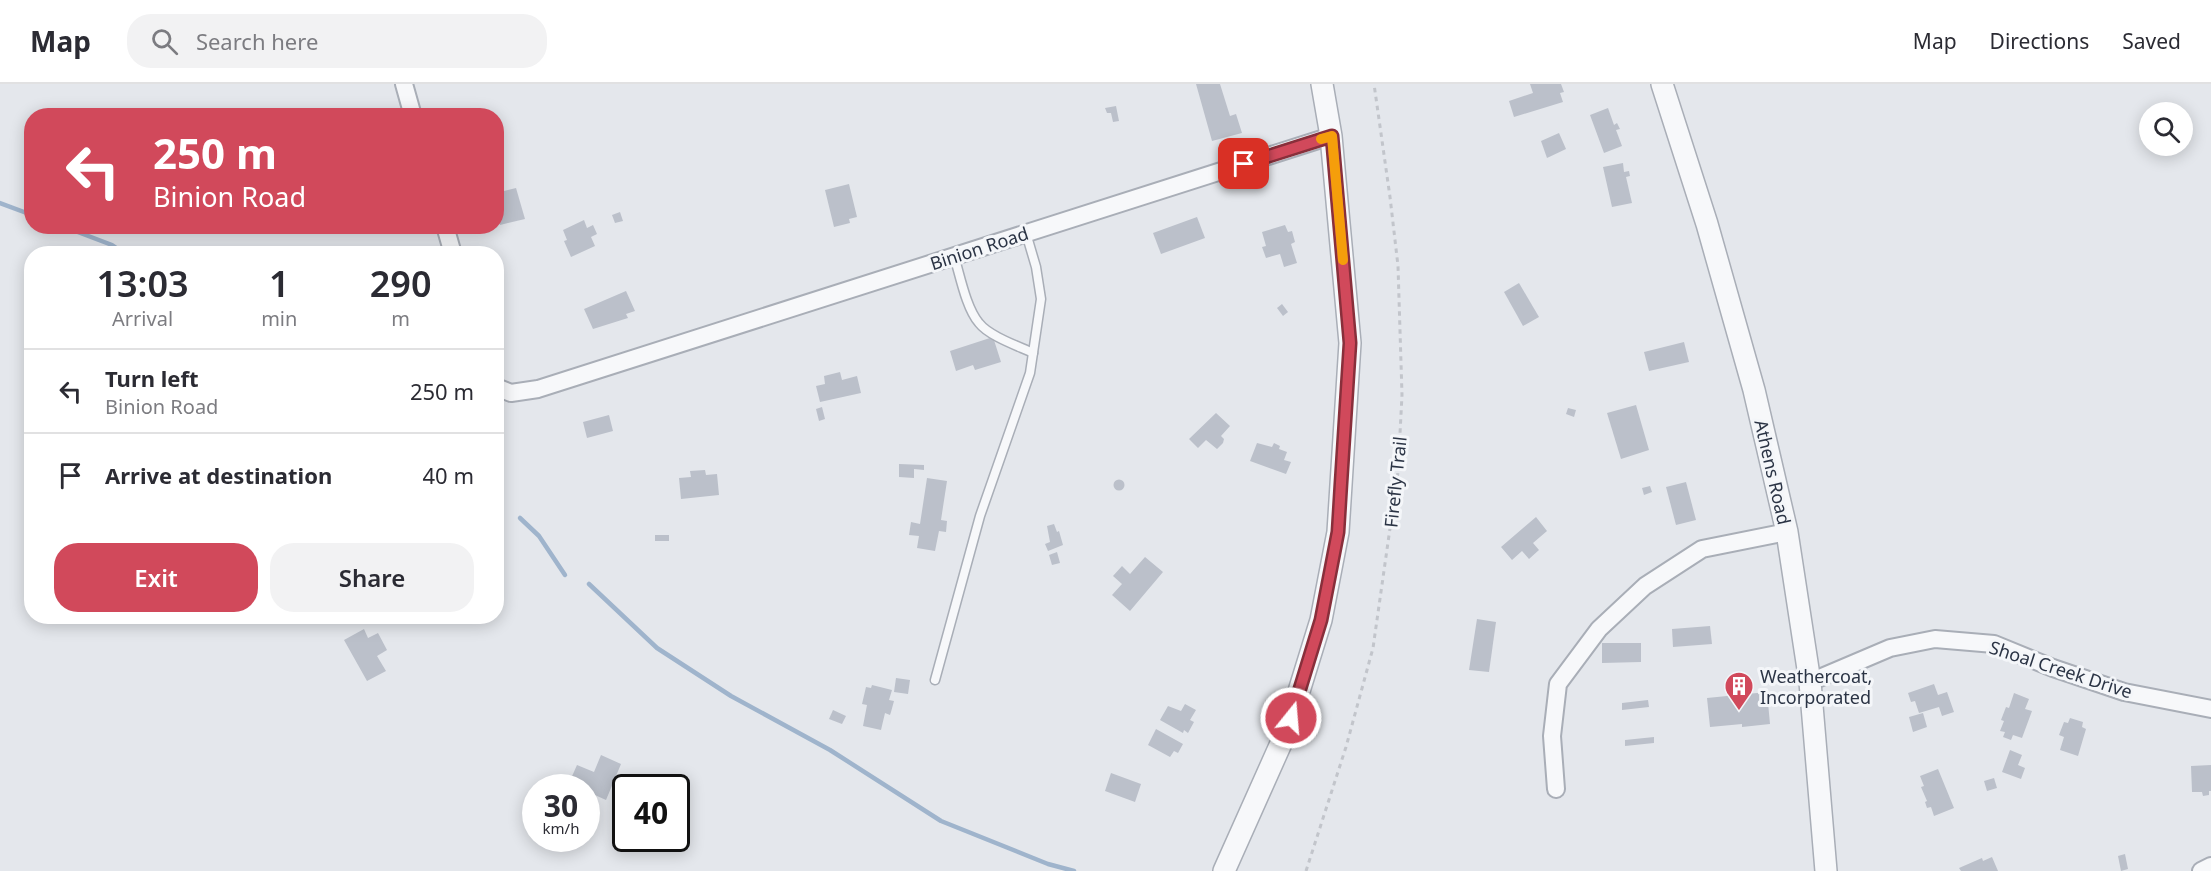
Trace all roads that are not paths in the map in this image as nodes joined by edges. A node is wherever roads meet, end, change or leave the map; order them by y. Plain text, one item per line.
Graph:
1 (404, 84) edge
2 (1322, 84) edge
3 (1662, 84) edge
4 (411, 108) edge
5 (1332, 136) junction
6 (1026, 233) junction
7 (954, 256) junction
8 (1033, 353) junction
9 (504, 390) edge
10 (1787, 532) junction
11 (935, 680) dead end
12 (1810, 682) junction
13 (2211, 709) edge
14 (1556, 789) dead end
15 (2211, 866) edge
16 (1224, 871) edge
17 (1826, 871) edge
18 (2201, 871) edge

1 - 4 street
2 - 5 street
3 - 10 street, Athens Road
5 - 6 street, Binion Road
5 - 16 street
6 - 7 street, Binion Road
6 - 8 lane
7 - 8 lane
7 - 9 street, Binion Road
8 - 11 lane
10 - 12 street, Athens Road
10 - 14 street
12 - 13 street, Shoal Creek Drive
12 - 17 street, Athens Road
15 - 18 street

